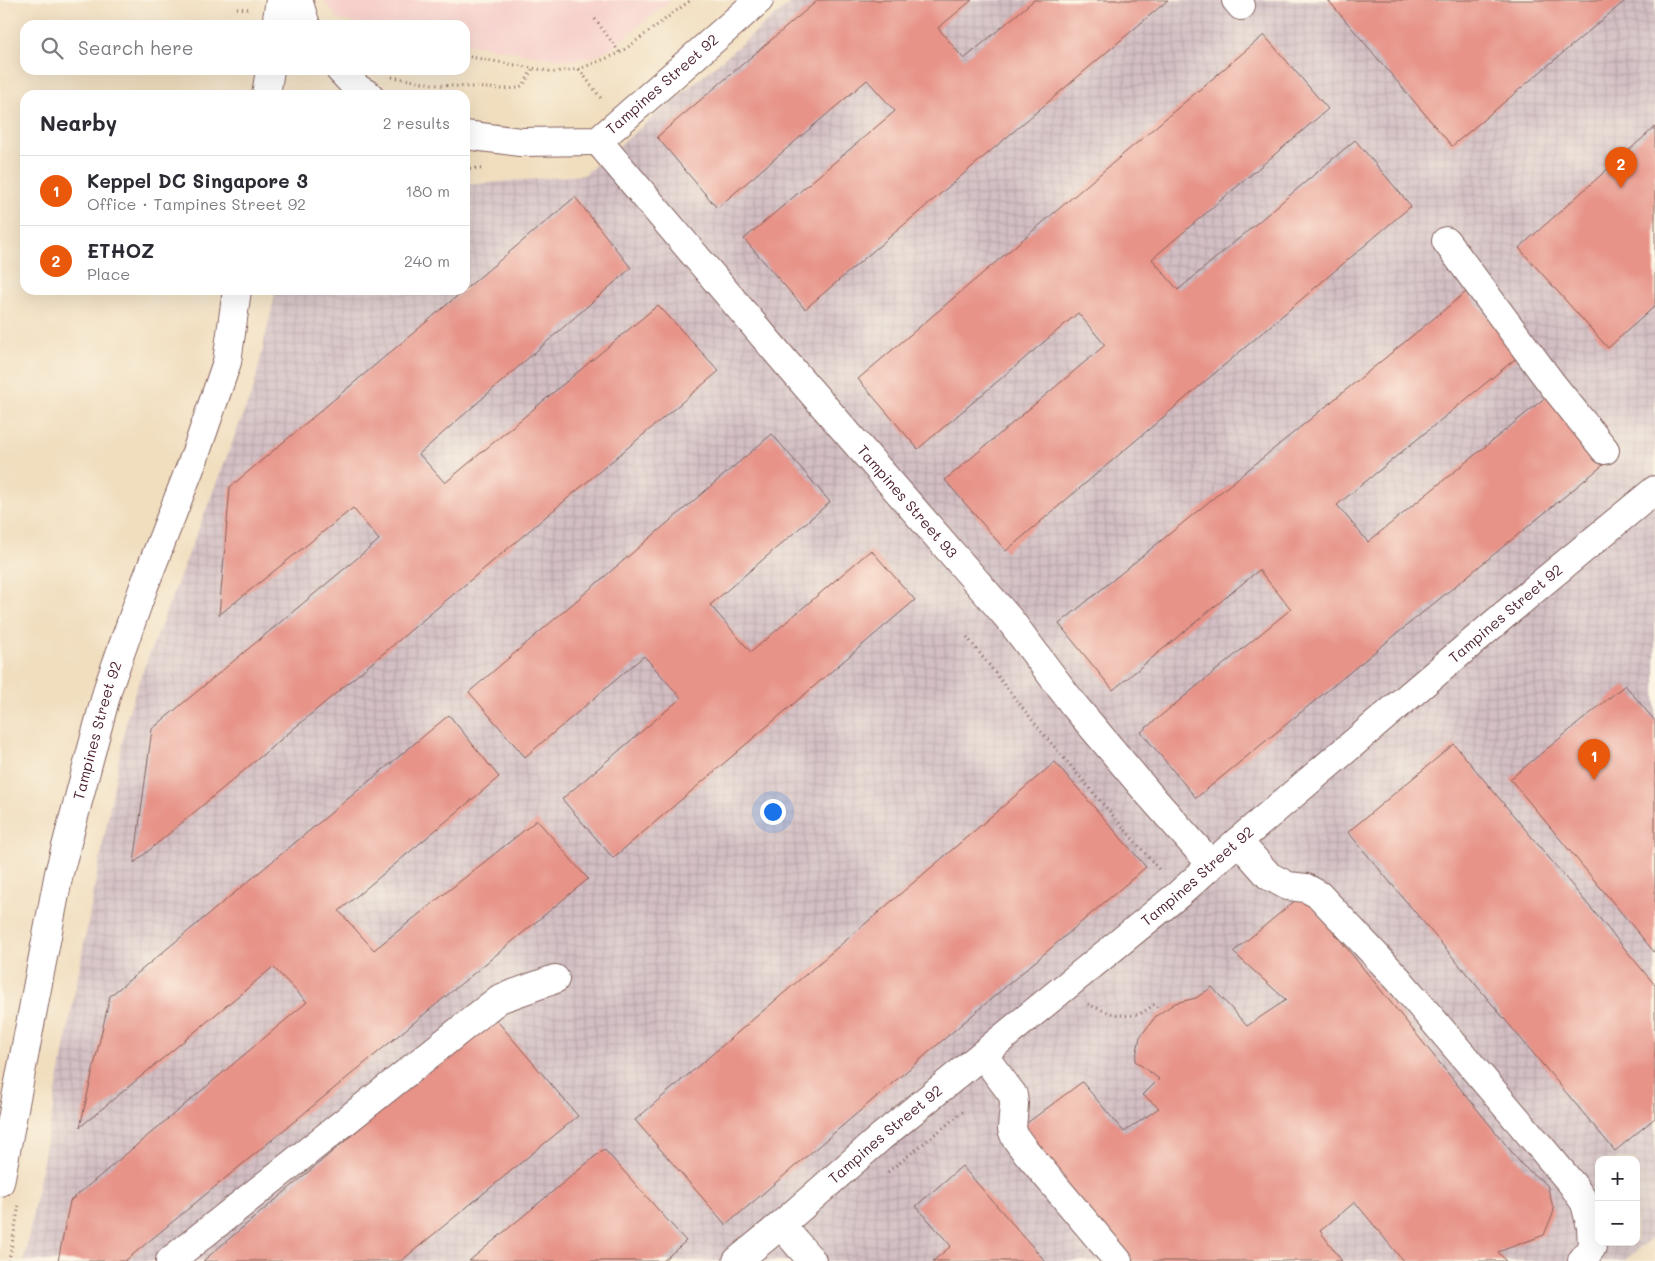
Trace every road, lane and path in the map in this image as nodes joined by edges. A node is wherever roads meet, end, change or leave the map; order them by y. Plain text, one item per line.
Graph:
1 (280, 0) edge
2 (298, 0) edge
3 (691, 0) edge
4 (759, 0) edge
5 (595, 19) dead end
6 (277, 20) edge
7 (304, 20) edge
8 (620, 53) junction
9 (470, 57) edge
10 (533, 68) junction
11 (579, 69) junction
12 (269, 75) edge
13 (345, 75) edge
14 (392, 77) dead end
15 (267, 90) edge
16 (360, 90) edge
17 (619, 122) junction
18 (470, 135) edge
19 (598, 141) junction
20 (1446, 241) dead end
21 (236, 295) edge
22 (1605, 450) dead end
23 (1655, 490) edge
24 (968, 637) dead end
25 (1238, 841) junction
26 (1212, 864) junction
27 (1163, 875) dead end
28 (555, 979) dead end
29 (1087, 1004) dead end
30 (1159, 1010) dead end
31 (983, 1055) junction
32 (0, 1182) edge
33 (19, 1203) dead end
34 (781, 1225) junction
35 (9, 1261) edge
36 (170, 1261) edge
37 (737, 1261) edge
38 (812, 1261) edge
39 (1118, 1261) edge
40 (1582, 1261) edge

1 - 6 street
2 - 7 street
3 - 8 path
4 - 17 street, Tampines Street 92
5 - 8 path
8 - 11 path
9 - 10 path
10 - 11 path
10 - 14 path
11 - 17 path
12 - 15 street
13 - 16 street
17 - 19 street, Tampines Street 92
18 - 19 street, Tampines Street 92
19 - 26 street, Tampines Street 93
20 - 22 street
21 - 32 street, Tampines Street 92
23 - 25 street, Tampines Street 92
24 - 27 path
25 - 26 street, Tampines Street 92
25 - 40 street
26 - 31 street, Tampines Street 92
28 - 36 street
29 - 30 path
31 - 34 street, Tampines Street 92
31 - 39 street
33 - 35 path
34 - 37 street, Tampines Street 92
34 - 38 street

